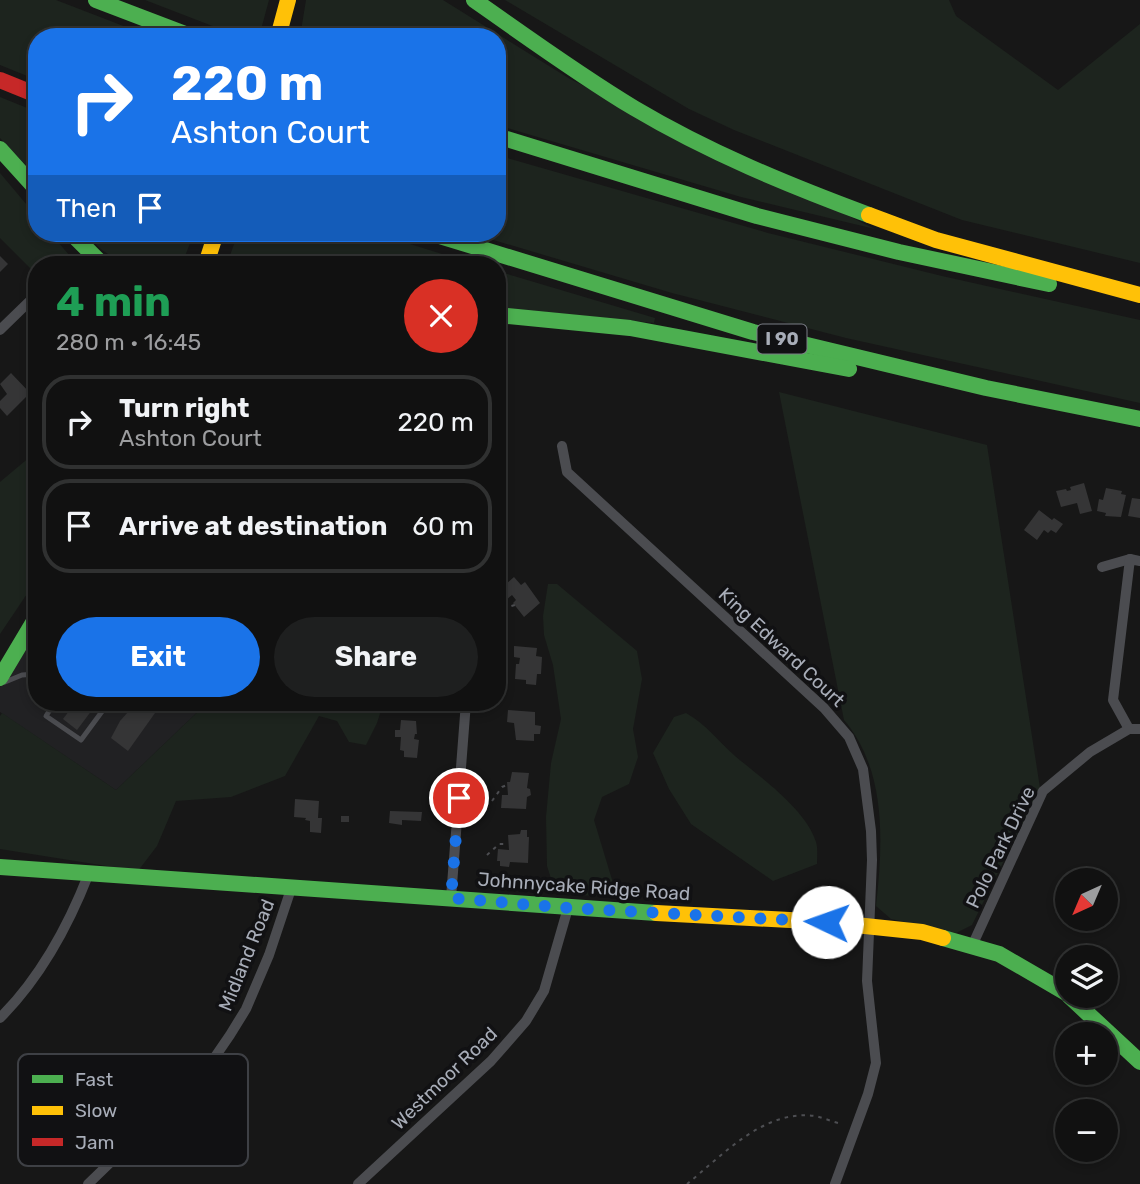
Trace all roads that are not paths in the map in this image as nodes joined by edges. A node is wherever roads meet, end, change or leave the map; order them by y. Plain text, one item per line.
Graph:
1 (96, 0) edge
2 (288, 0) edge
3 (474, 0) edge
4 (169, 28) edge
5 (281, 28) edge
6 (0, 80) edge
7 (28, 91) edge
8 (506, 139) edge
9 (0, 149) edge
10 (28, 180) edge
11 (80, 242) edge
12 (459, 242) edge
13 (94, 256) edge
14 (505, 256) edge
15 (506, 256) edge
16 (1140, 295) edge
17 (28, 303) edge
18 (1140, 303) edge
19 (506, 316) edge
20 (0, 330) edge
21 (1139, 419) edge
22 (562, 446) dead end
23 (1135, 560) edge
24 (1102, 567) dead end
25 (28, 631) edge
26 (28, 675) edge
27 (0, 678) edge
28 (0, 685) edge
29 (49, 711) edge
30 (102, 711) edge
31 (465, 711) edge
32 (1135, 729) edge
33 (0, 867) edge
34 (89, 873) junction
35 (291, 890) junction
36 (451, 898) junction
37 (568, 908) junction
38 (869, 926) junction
39 (972, 946) junction
40 (1055, 987) edge
41 (1082, 1008) edge
42 (0, 1018) edge
43 (217, 1054) edge
44 (1140, 1062) edge
45 (107, 1166) edge
46 (88, 1184) edge
47 (358, 1184) edge
48 (835, 1184) edge

1 - 4 main road
2 - 5 main road
3 - 16 main road
6 - 7 main road
8 - 18 main road
9 - 10 main road
11 - 13 main road
12 - 14 main road, I 90
15 - 21 main road, I 90
17 - 20 street
19 - 21 main road
22 - 38 street, King Edward Court
23 - 24 street
23 - 32 street
25 - 27 main road
26 - 28 lane
29 - 30 lane
31 - 36 street
32 - 39 street, Polo Park Drive
33 - 34 main road, Johnnycake Ridge Road
34 - 35 main road, Johnnycake Ridge Road
34 - 42 street
35 - 36 main road, Johnnycake Ridge Road
35 - 43 street, Midland Road
36 - 37 main road, Johnnycake Ridge Road
37 - 38 main road, Johnnycake Ridge Road
37 - 47 street, Westmoor Road
38 - 39 main road, Johnnycake Ridge Road
38 - 48 street, King Edward Court
39 - 40 main road, Johnnycake Ridge Road
41 - 44 main road, Johnnycake Ridge Road
45 - 46 street, Midland Road

